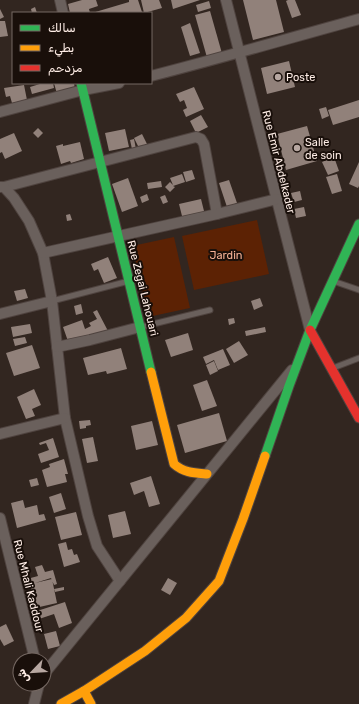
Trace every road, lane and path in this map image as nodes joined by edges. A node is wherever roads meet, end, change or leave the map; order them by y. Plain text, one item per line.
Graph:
1 (60, 0) edge
2 (226, 0) edge
3 (63, 12) edge
4 (359, 19) edge
5 (239, 52) junction
6 (152, 76) edge
7 (109, 84) edge
8 (82, 87) edge
9 (0, 112) edge
10 (100, 161) junction
11 (2, 187) edge
12 (277, 199) junction
13 (217, 214) junction
14 (359, 224) edge
15 (118, 237) junction
16 (42, 253) junction
17 (332, 281) junction
18 (129, 282) junction
19 (359, 290) edge
20 (52, 301) junction
21 (210, 310) dead end
22 (0, 314) edge
23 (140, 328) junction
24 (310, 330) junction
25 (57, 347) junction
26 (359, 358) edge
27 (297, 364) junction
28 (332, 369) junction
29 (66, 418) junction
30 (359, 418) edge
31 (0, 434) edge
32 (207, 474) junction
33 (0, 518) edge
34 (2, 536) edge
35 (120, 581) junction
36 (33, 652) edge
37 (52, 664) edge
38 (84, 691) junction
39 (37, 692) edge
40 (34, 704) edge
41 (61, 704) edge
42 (91, 704) edge

1 - 3 street
2 - 5 street, Rue Emir Abdelkader
4 - 5 street
5 - 6 street
5 - 12 street, Rue Emir Abdelkader
7 - 8 street
8 - 9 street
8 - 10 main road, Rue Zegai Lahouari
10 - 11 street
10 - 13 street
10 - 15 main road, Rue Zegai Lahouari
11 - 16 street
12 - 13 street
12 - 24 street, Rue Emir Abdelkader
13 - 15 street
14 - 17 main road
15 - 16 street
15 - 18 main road, Rue Zegai Lahouari
16 - 20 street
17 - 19 lane
17 - 24 main road
18 - 20 lane
18 - 23 main road, Rue Zegai Lahouari
20 - 22 street
20 - 25 street
21 - 23 lane
23 - 25 street
23 - 32 main road, Rue Zegai Lahouari
24 - 27 main road
24 - 28 main road
25 - 29 street
26 - 28 lane
27 - 32 street
27 - 38 main road
28 - 30 main road
29 - 31 street
29 - 35 street
32 - 35 street
33 - 34 street, Rue Mhali Kaddour
34 - 36 street, Rue Mhali Kaddour
35 - 37 street
38 - 41 main road
38 - 42 main road
39 - 40 street

